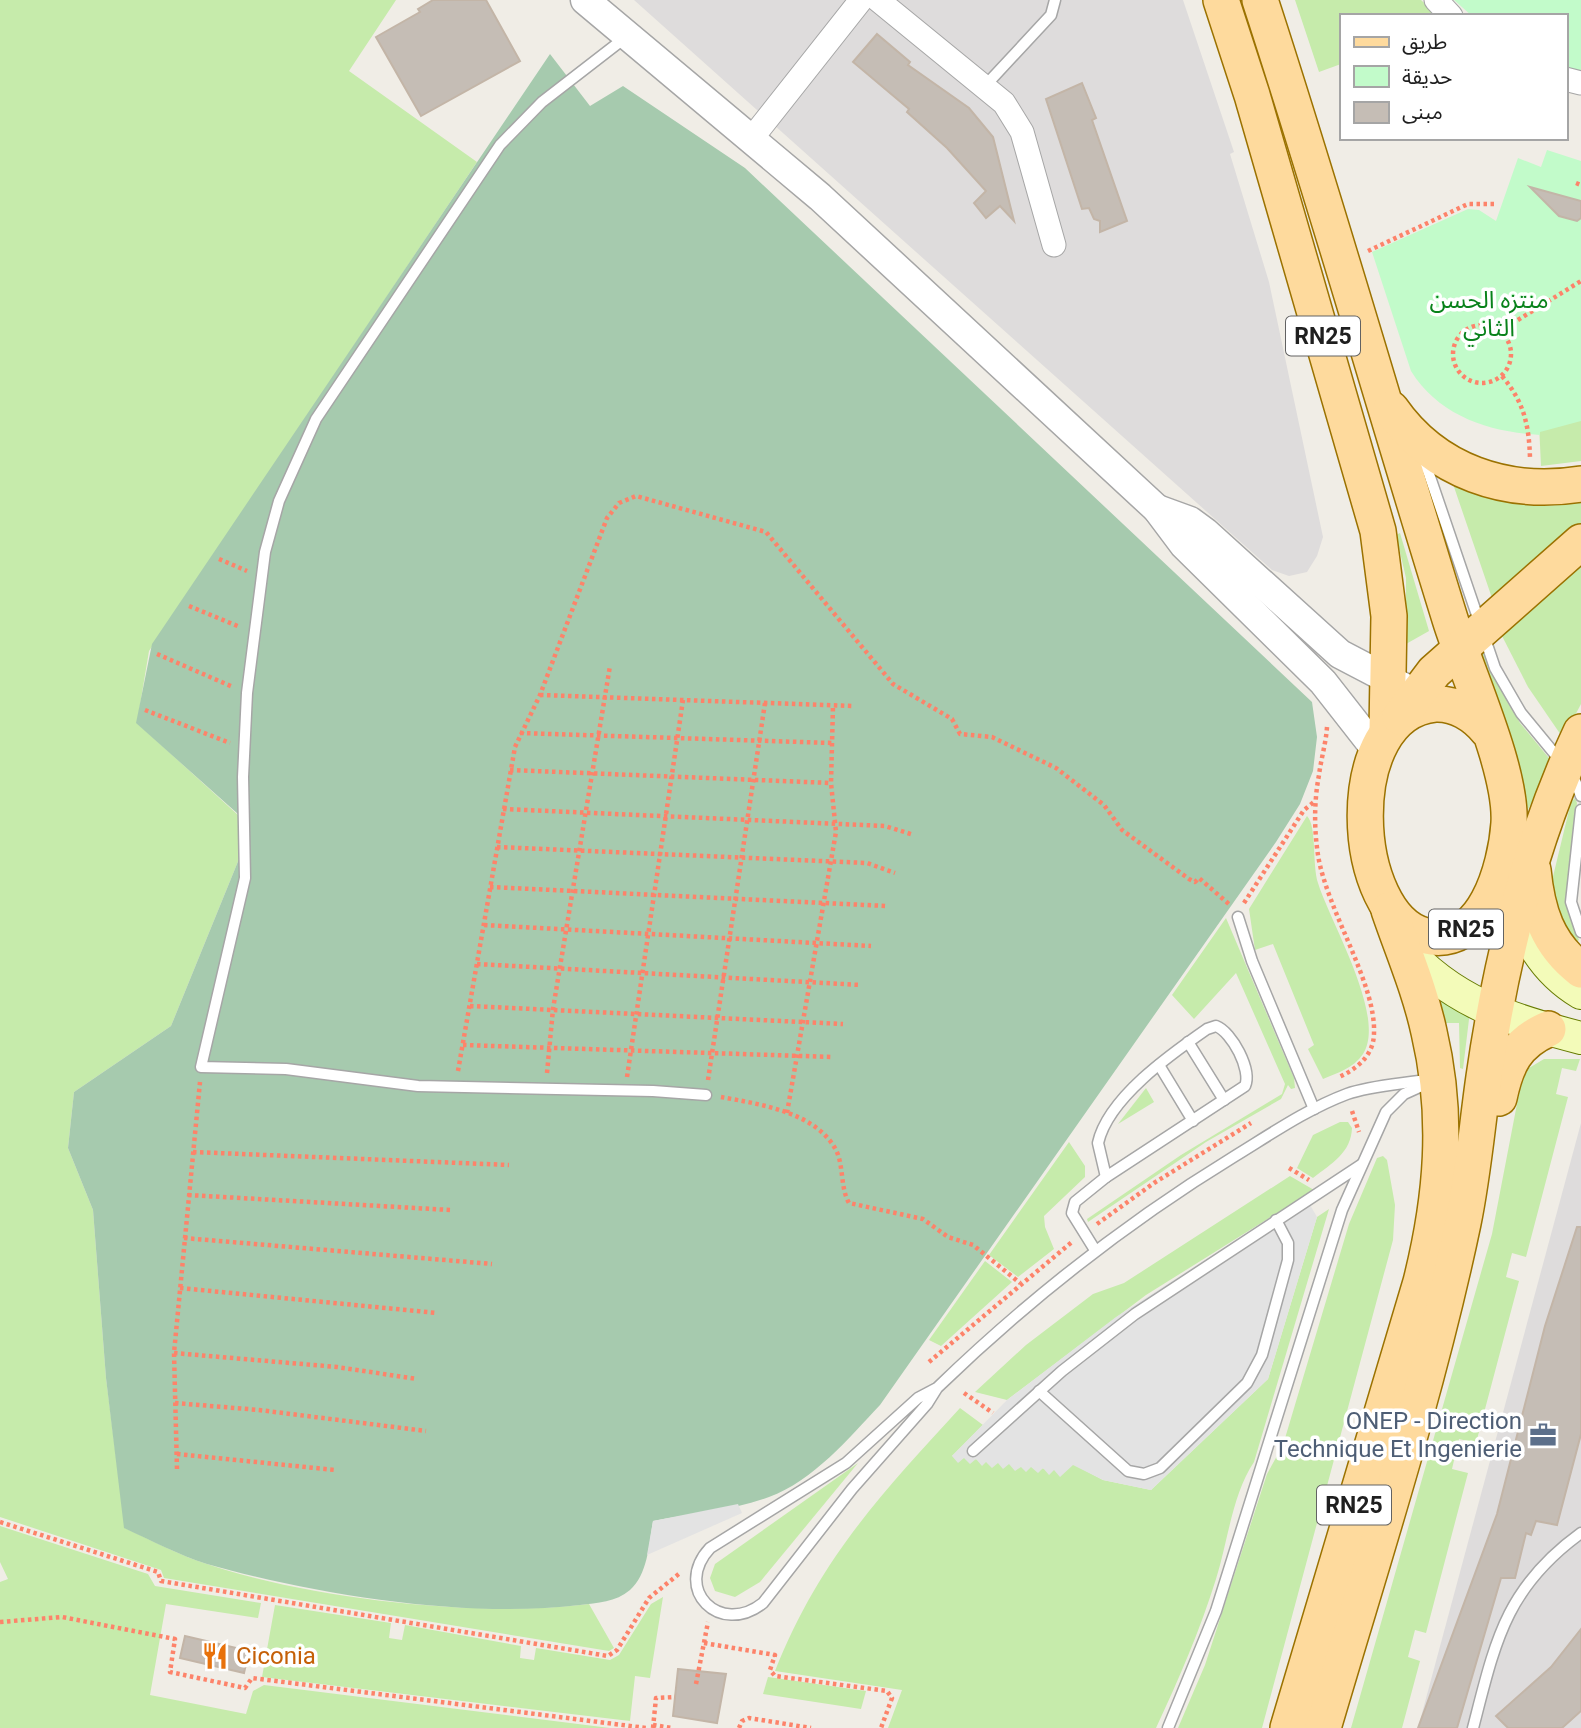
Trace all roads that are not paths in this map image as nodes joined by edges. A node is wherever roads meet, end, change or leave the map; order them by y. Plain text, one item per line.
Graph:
1 (585, 0) edge
2 (861, 0) edge
3 (878, 0) edge
4 (1055, 0) edge
5 (1221, 0) edge
6 (1260, 0) edge
7 (1436, 0) edge
8 (1449, 14) edge
9 (628, 36) junction
10 (985, 86) junction
11 (752, 138) junction
12 (1054, 245) dead end
13 (1382, 396) junction
14 (1581, 484) edge
15 (1157, 509) junction
16 (1581, 542) edge
17 (1470, 639) junction
18 (1401, 713) junction
19 (1488, 731) junction
20 (1581, 732) edge
21 (1573, 782) edge
22 (1581, 810) edge
23 (1509, 823) junction
24 (1532, 857) junction
25 (1499, 872) junction
26 (1518, 905) junction
27 (1238, 916) road end
28 (1397, 924) junction
29 (1581, 932) edge
30 (1581, 970) edge
31 (1581, 993) edge
32 (1490, 1000) junction
33 (1581, 1016) edge
34 (1565, 1033) edge
35 (1188, 1042) junction
36 (1159, 1065) junction
37 (1437, 1078) junction
38 (706, 1095) road end
39 (1224, 1100) junction
40 (1314, 1110) junction
41 (1193, 1121) junction
42 (1478, 1138) junction
43 (1361, 1165) junction
44 (1106, 1177) junction
45 (1276, 1220) junction
46 (1095, 1250) junction
47 (937, 1388) junction
48 (1039, 1391) junction
49 (973, 1451) dead end
50 (1581, 1533) edge
51 (1168, 1728) edge
52 (1289, 1728) edge
53 (1323, 1728) edge
54 (1473, 1728) edge

1 - 9 street
2 - 11 street
3 - 10 street
4 - 10 lane
5 - 18 main road, RN25
6 - 13 main road, RN25
7 - 8 street
9 - 11 street
9 - 38 lane
10 - 12 street
11 - 15 street
13 - 14 main road
13 - 17 main road, RN25
15 - 18 street
15 - 18 street
16 - 17 main road
17 - 18 main road
17 - 19 main road, RN25
17 - 21 lane
18 - 19 main road
18 - 28 main road, RN25
19 - 23 main road, RN25
20 - 21 main road
21 - 24 main road
22 - 29 lane
23 - 25 main road, RN25
23 - 26 main road
24 - 26 main road
24 - 30 main road
25 - 28 main road, RN25
25 - 32 main road, RN25
26 - 31 main road
26 - 32 main road
27 - 40 lane
28 - 32 main road, RN25
28 - 37 main road, RN25
32 - 33 main road
32 - 34 main road
32 - 42 main road, RN25
34 - 42 main road
35 - 36 lane
35 - 39 lane
35 - 39 lane
36 - 41 lane
36 - 44 lane
37 - 40 lane
37 - 43 lane
37 - 52 main road, RN25
39 - 41 lane
40 - 46 lane
41 - 44 lane
42 - 53 main road, RN25
43 - 45 lane
43 - 51 lane
44 - 46 lane
45 - 48 lane
45 - 48 lane
46 - 47 lane
47 - 47 lane
48 - 49 lane
50 - 54 lane

